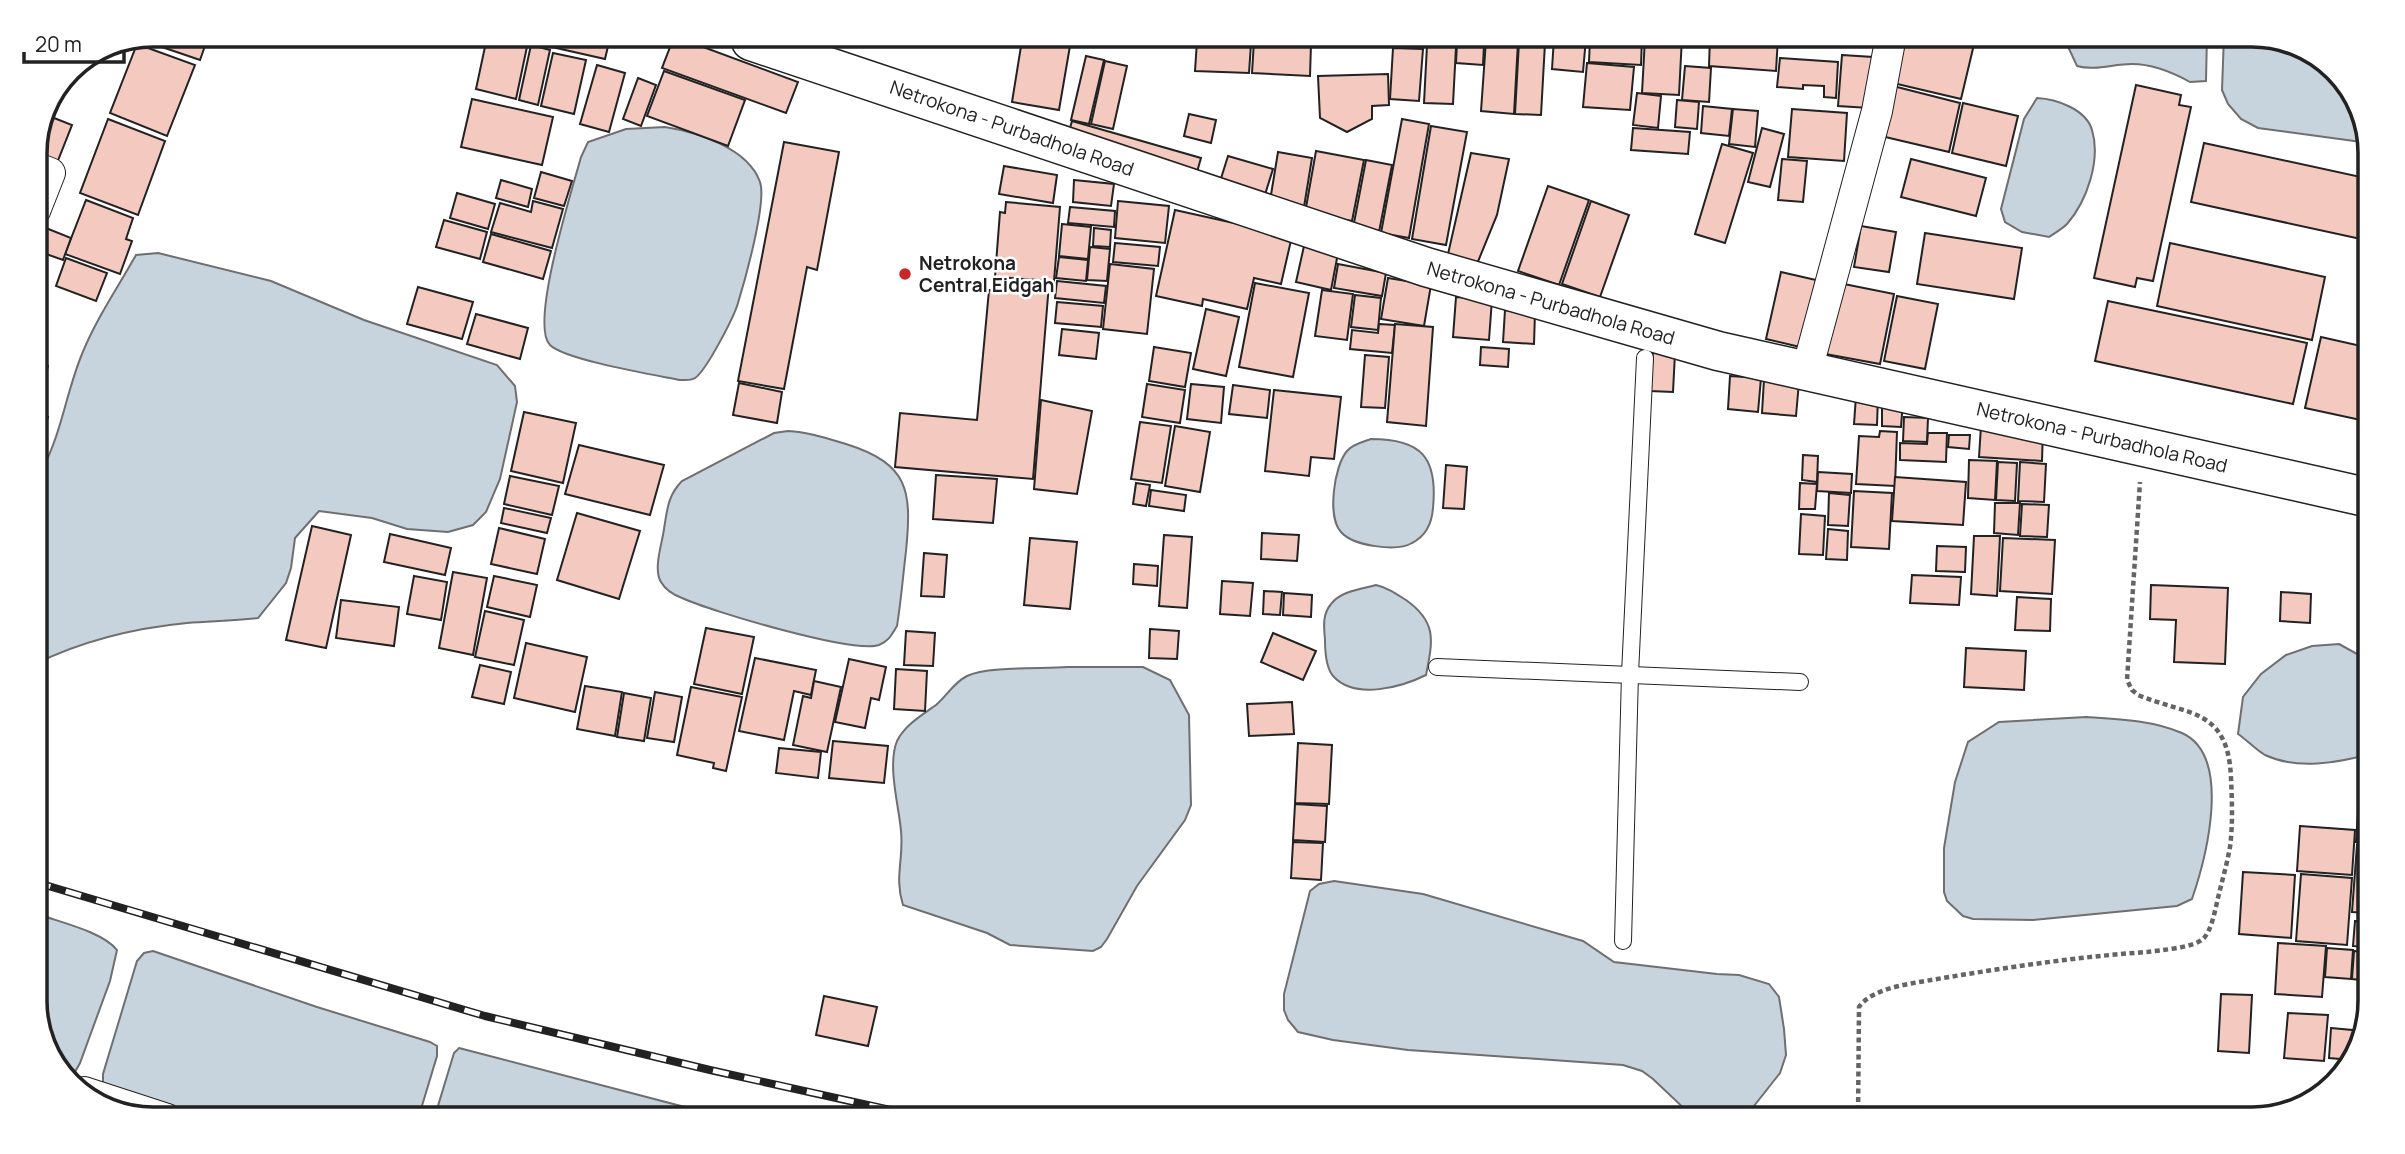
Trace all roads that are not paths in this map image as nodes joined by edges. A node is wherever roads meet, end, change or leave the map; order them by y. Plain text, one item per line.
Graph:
1 (769, 47) edge
2 (1889, 47) edge
3 (1645, 358) dead end
4 (1807, 370) junction
5 (2358, 495) edge
6 (1437, 667) dead end
7 (1630, 674) junction
8 (1800, 682) dead end
9 (1623, 941) dead end

1 - 4 main road, Netrokona - Purbadhola Road
2 - 4 street
3 - 7 lane
4 - 5 main road, Netrokona - Purbadhola Road
6 - 7 lane
7 - 8 lane
7 - 9 lane

